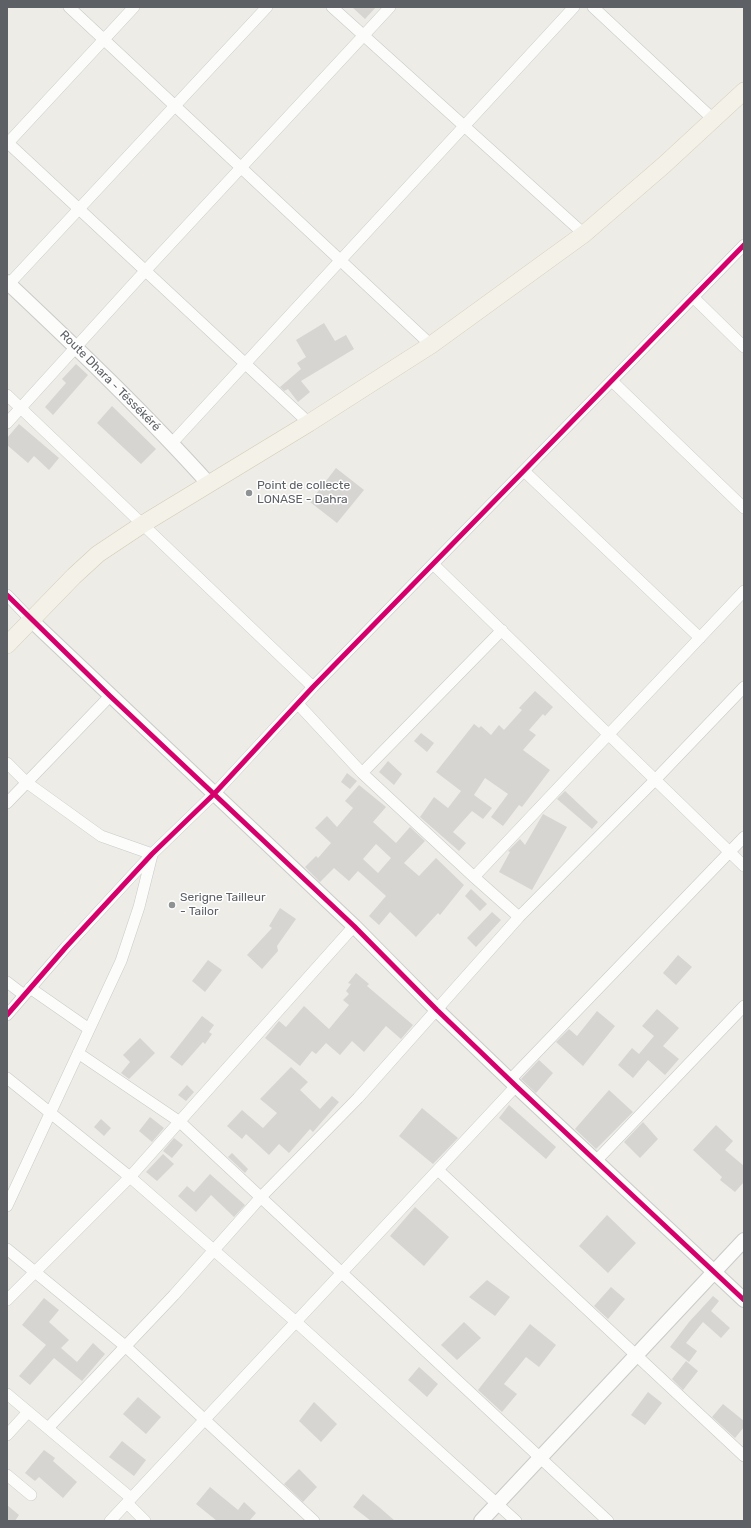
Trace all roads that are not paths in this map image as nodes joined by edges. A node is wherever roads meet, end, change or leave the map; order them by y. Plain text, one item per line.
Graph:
1 (69, 7) edge
2 (134, 7) edge
3 (267, 7) edge
4 (332, 7) edge
5 (390, 7) edge
6 (574, 7) edge
7 (593, 7) edge
8 (364, 36) junction
9 (104, 39) junction
10 (744, 91) edge
11 (175, 106) junction
12 (714, 120) junction
13 (464, 126) junction
14 (7, 143) edge
15 (241, 167) junction
16 (79, 209) junction
17 (584, 234) junction
18 (744, 245) edge
19 (341, 260) junction
20 (146, 270) junction
21 (8, 283) edge
22 (693, 297) junction
23 (431, 345) junction
24 (76, 347) junction
25 (744, 347) edge
26 (245, 364) junction
27 (612, 381) junction
28 (7, 395) edge
29 (21, 408) junction
30 (7, 423) edge
31 (309, 423) junction
32 (172, 443) junction
33 (524, 471) junction
34 (209, 484) junction
35 (744, 508) edge
36 (143, 524) junction
37 (433, 564) junction
38 (744, 591) edge
39 (7, 595) edge
40 (31, 620) junction
41 (502, 630) junction
42 (700, 638) junction
43 (7, 645) edge
44 (313, 687) junction
45 (744, 687) edge
46 (110, 696) junction
47 (298, 704) junction
48 (609, 734) junction
49 (7, 763) edge
50 (362, 772) junction
51 (655, 780) junction
52 (26, 782) junction
53 (214, 794) junction
54 (7, 803) edge
55 (744, 837) edge
56 (730, 852) junction
57 (152, 854) junction
58 (744, 866) edge
59 (474, 878) junction
60 (519, 917) junction
61 (354, 926) junction
62 (7, 982) edge
63 (27, 992) junction
64 (744, 1006) edge
65 (436, 1010) junction
66 (7, 1015) edge
67 (90, 1029) junction
68 (78, 1053) junction
69 (7, 1078) edge
70 (513, 1083) junction
71 (50, 1113) junction
72 (180, 1122) junction
73 (596, 1161) junction
74 (438, 1170) junction
75 (130, 1176) junction
76 (261, 1197) junction
77 (7, 1206) edge
78 (744, 1240) edge
79 (7, 1249) edge
80 (214, 1250) junction
81 (35, 1271) junction
82 (714, 1272) junction
83 (342, 1273) junction
84 (7, 1300) edge
85 (744, 1300) edge
86 (296, 1322) junction
87 (125, 1346) junction
88 (637, 1354) junction
89 (7, 1394) edge
90 (28, 1412) junction
91 (204, 1420) junction
92 (48, 1428) junction
93 (7, 1435) edge
94 (744, 1456) edge
95 (540, 1458) junction
96 (7, 1476) edge
97 (31, 1495) dead end
98 (129, 1500) junction
99 (497, 1503) junction
100 (110, 1521) edge
101 (145, 1521) edge
102 (314, 1521) edge
103 (481, 1521) edge
104 (516, 1521) edge
105 (608, 1521) edge

1 - 9 street
2 - 9 street
3 - 11 street
4 - 8 street
5 - 8 street
6 - 13 street
7 - 12 street
8 - 13 street
8 - 15 street
9 - 11 street
9 - 14 street
10 - 12 main road
11 - 15 street
11 - 16 street
12 - 17 main road
13 - 17 street
13 - 19 street
14 - 16 street
15 - 19 street
15 - 20 street
16 - 20 street
16 - 21 street
17 - 23 main road
18 - 22 street
19 - 23 street
19 - 26 street
20 - 24 street
20 - 26 street
21 - 24 street, Route Dhara - Téssékéré
22 - 25 street
22 - 27 street
23 - 31 main road
24 - 29 street
24 - 32 street, Route Dhara - Téssékéré
26 - 31 street
26 - 32 street
27 - 33 street
27 - 35 street
28 - 29 street
29 - 30 street
29 - 36 street
31 - 34 main road
32 - 34 street, Route Dhara - Téssékéré
33 - 37 street
33 - 42 street
34 - 36 main road
36 - 40 main road
36 - 44 street
37 - 41 street
37 - 44 street
38 - 42 street
39 - 40 street
40 - 43 main road
40 - 46 street
41 - 48 street
41 - 50 street
42 - 48 street
44 - 47 street
45 - 51 street
46 - 52 street
46 - 53 street
47 - 50 street
47 - 53 street
48 - 51 street
48 - 59 street
49 - 52 street
50 - 59 street
51 - 56 street
51 - 60 street
52 - 54 street
52 - 57 street
53 - 57 street
53 - 61 street
55 - 56 street
56 - 58 street
56 - 70 street
57 - 63 street
57 - 67 street
59 - 60 street
60 - 65 street
61 - 65 street
61 - 72 street
62 - 63 street
63 - 66 street
63 - 67 street
64 - 73 street
65 - 70 street
65 - 76 street
67 - 68 street
68 - 71 street
68 - 72 street
69 - 71 street
70 - 73 street
70 - 74 street
71 - 75 street
71 - 77 street
72 - 75 street
72 - 76 street
73 - 82 street
74 - 83 street
74 - 88 street
75 - 80 street
75 - 81 street
76 - 80 street
76 - 83 street
78 - 82 street
79 - 81 street
80 - 86 street
80 - 87 street
81 - 84 street
81 - 87 street
82 - 85 street
82 - 88 street
83 - 86 street
83 - 95 street
86 - 91 street
86 - 99 street
87 - 91 street
87 - 92 street
88 - 94 street
88 - 95 street
89 - 90 street
90 - 92 street
90 - 93 street
91 - 98 street
91 - 102 street
92 - 98 street
95 - 99 street
95 - 105 street
96 - 97 street
98 - 100 street
98 - 101 street
99 - 103 street
99 - 104 street

